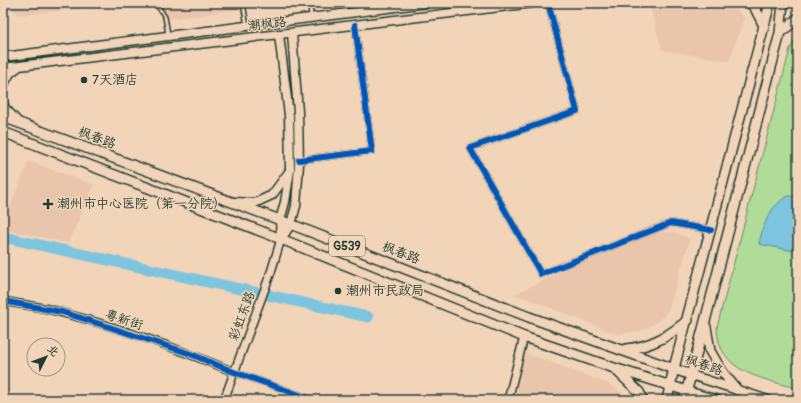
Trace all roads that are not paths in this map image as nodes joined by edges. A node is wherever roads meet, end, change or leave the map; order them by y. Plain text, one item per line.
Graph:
1 (156, 3) edge
2 (243, 3) edge
3 (310, 3) edge
4 (358, 3) edge
5 (427, 3) edge
6 (533, 3) edge
7 (548, 3) edge
8 (750, 3) edge
9 (770, 3) edge
10 (784, 3) edge
11 (384, 6) edge
12 (363, 11) junction
13 (311, 18) junction
14 (798, 18) edge
15 (355, 25) junction
16 (247, 26) junction
17 (764, 26) junction
18 (292, 33) junction
19 (780, 33) junction
20 (279, 34) junction
21 (168, 36) junction
22 (3, 56) edge
23 (18, 67) junction
24 (3, 68) edge
25 (3, 86) edge
26 (3, 102) edge
27 (3, 117) edge
28 (19, 123) junction
29 (3, 132) edge
30 (299, 160) junction
31 (290, 170) junction
32 (233, 202) junction
33 (280, 220) junction
34 (291, 224) junction
35 (711, 230) junction
36 (281, 239) junction
37 (3, 301) edge
38 (688, 320) junction
39 (705, 323) junction
40 (524, 337) junction
41 (622, 350) junction
42 (614, 368) junction
43 (674, 368) junction
44 (234, 372) junction
45 (691, 375) junction
46 (670, 386) junction
47 (737, 390) junction
48 (685, 395) edge
49 (224, 400) edge
50 (314, 400) edge
51 (508, 400) edge
52 (643, 400) edge
53 (667, 400) edge
54 (718, 400) edge
55 (768, 400) edge

1 - 21 lane
2 - 16 lane
3 - 13 lane
4 - 12 street
5 - 11 main road, 潮枫路
6 - 15 main road, 潮枫路
7 - 35 street
8 - 17 main road
9 - 17 main road
10 - 19 main road
11 - 12 main road, 潮枫路
12 - 13 main road, 潮枫路
13 - 16 main road, 潮枫路
14 - 19 main road
15 - 18 main road, 潮枫路
15 - 30 street
16 - 21 main road, 潮枫路
17 - 35 main road
18 - 20 main road, 潮枫路
18 - 30 main road
19 - 39 main road
20 - 23 main road, 潮枫路
20 - 31 main road
21 - 22 main road, 潮枫路
23 - 24 main road, 潮枫路
23 - 25 main road
26 - 28 main road
27 - 28 main road, 枫春路 / G539
28 - 32 main road, 枫春路 / G539
29 - 36 main road, G539
30 - 34 main road
31 - 32 main road
31 - 33 main road
32 - 33 main road, 枫春路 / G539
33 - 34 main road, 枫春路 / G539
33 - 36 main road
34 - 36 main road
34 - 41 main road, 枫春路 / G539
35 - 38 main road
36 - 40 main road, G539
36 - 44 street, 彩虹东路
37 - 44 street, 粤新街
38 - 41 main road
38 - 43 main road
39 - 45 main road
39 - 47 main road
40 - 42 main road, G539
40 - 51 street
41 - 43 main road, 枫春路 / G539
42 - 46 main road, G539
42 - 52 main road
43 - 45 main road, 枫春路 / G539
43 - 46 main road
44 - 49 street, 彩虹东路
44 - 50 street
45 - 47 main road, 枫春路
45 - 48 main road
46 - 48 main road, G539
46 - 53 main road
47 - 55 main road, 枫春路
48 - 54 main road

